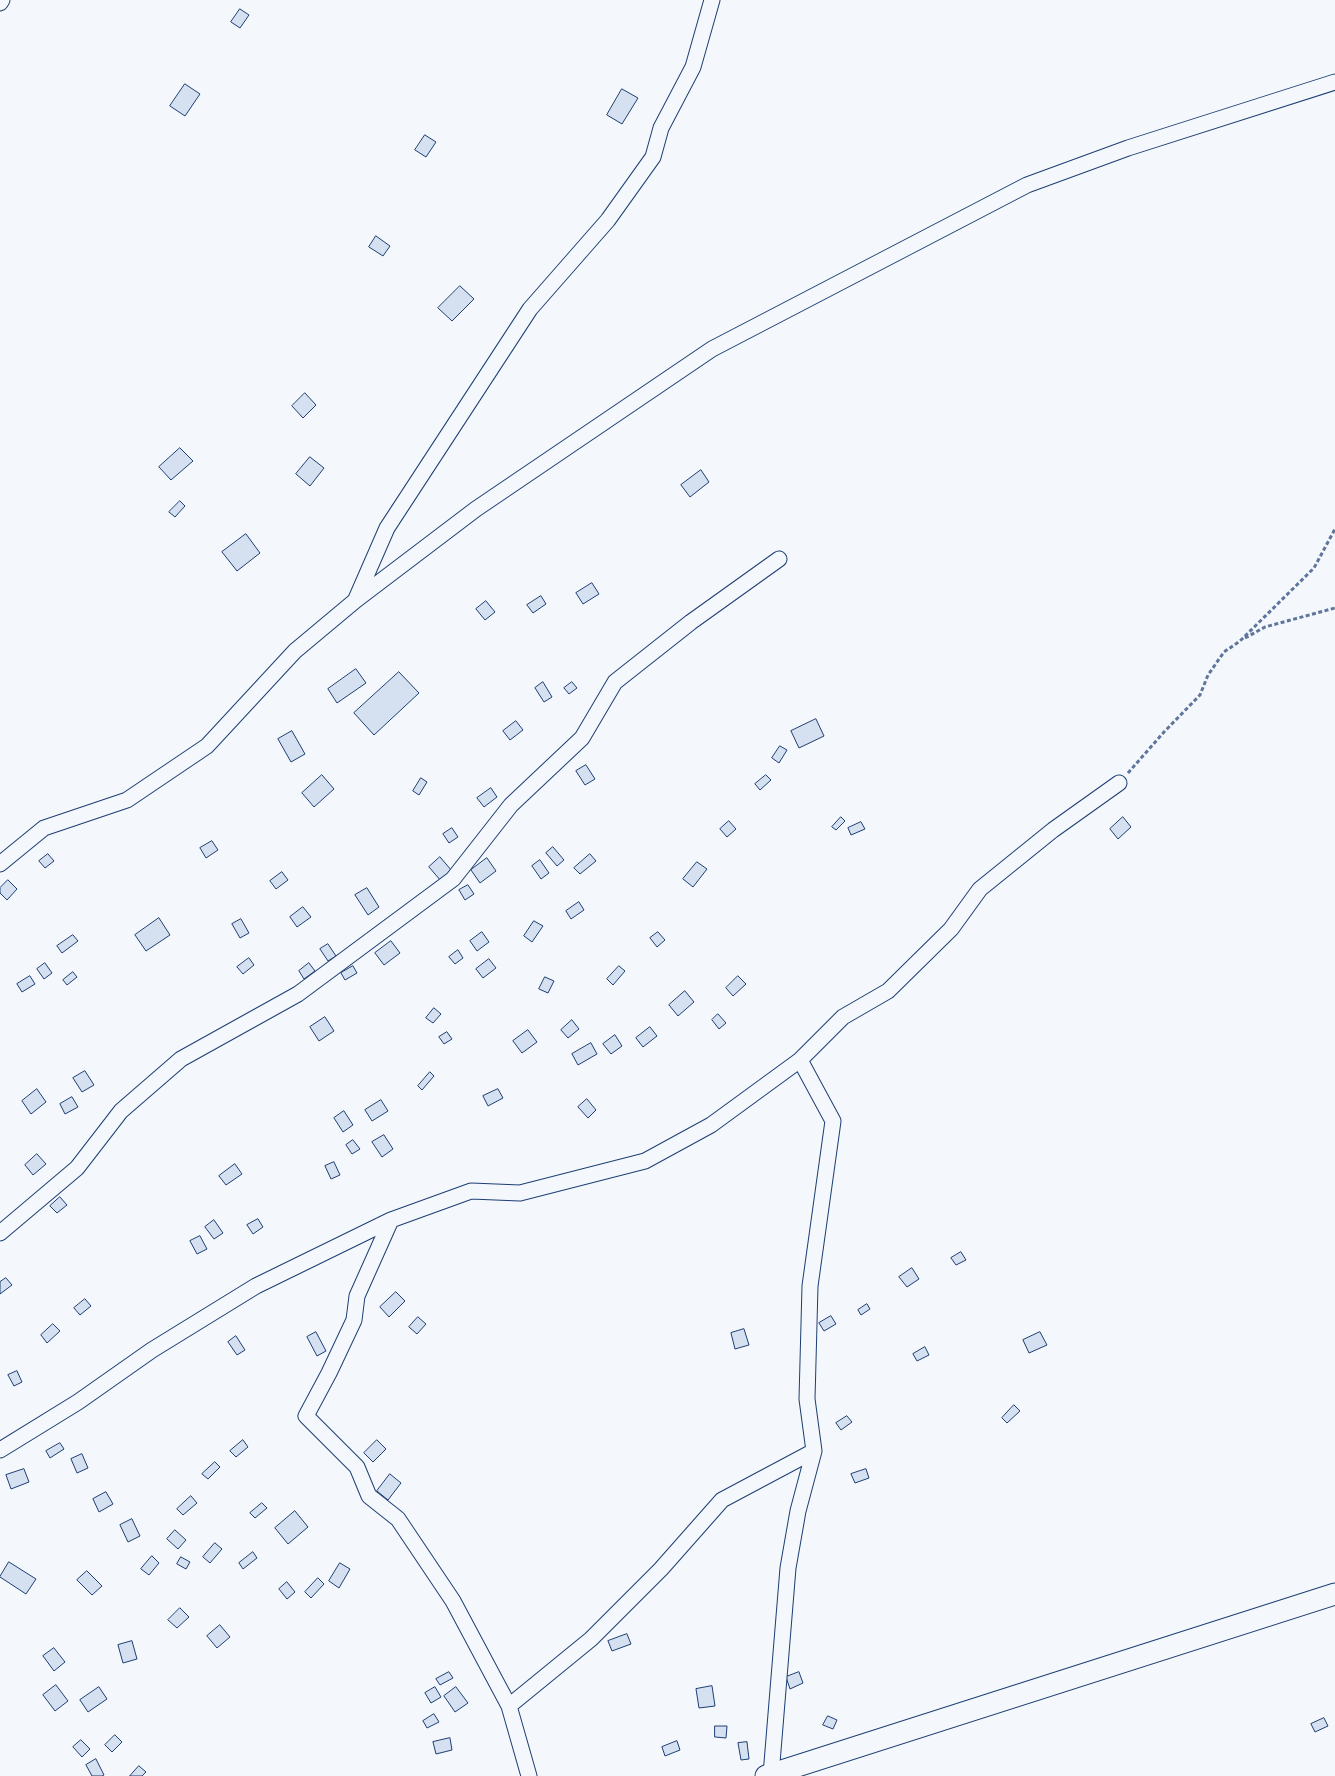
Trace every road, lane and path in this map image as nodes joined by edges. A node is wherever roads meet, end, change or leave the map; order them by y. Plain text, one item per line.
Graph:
1 (712, 0) edge
2 (1335, 82) edge
3 (1335, 528) edge
4 (779, 560) dead end
5 (356, 600) junction
6 (1335, 608) edge
7 (1240, 641) junction
8 (1119, 783) joint
9 (0, 864) edge
10 (800, 1060) junction
11 (391, 1220) junction
12 (0, 1233) edge
13 (0, 1450) edge
14 (814, 1451) junction
15 (1333, 1598) edge
16 (509, 1706) junction
17 (768, 1775) edge
18 (529, 1776) edge

1 - 5 street
2 - 5 street
3 - 7 path
4 - 12 street
5 - 9 street
6 - 7 path
7 - 8 path
8 - 10 street
10 - 11 street
10 - 14 street
11 - 13 street
11 - 16 street
14 - 16 street
14 - 17 street
15 - 17 main road
16 - 18 street

